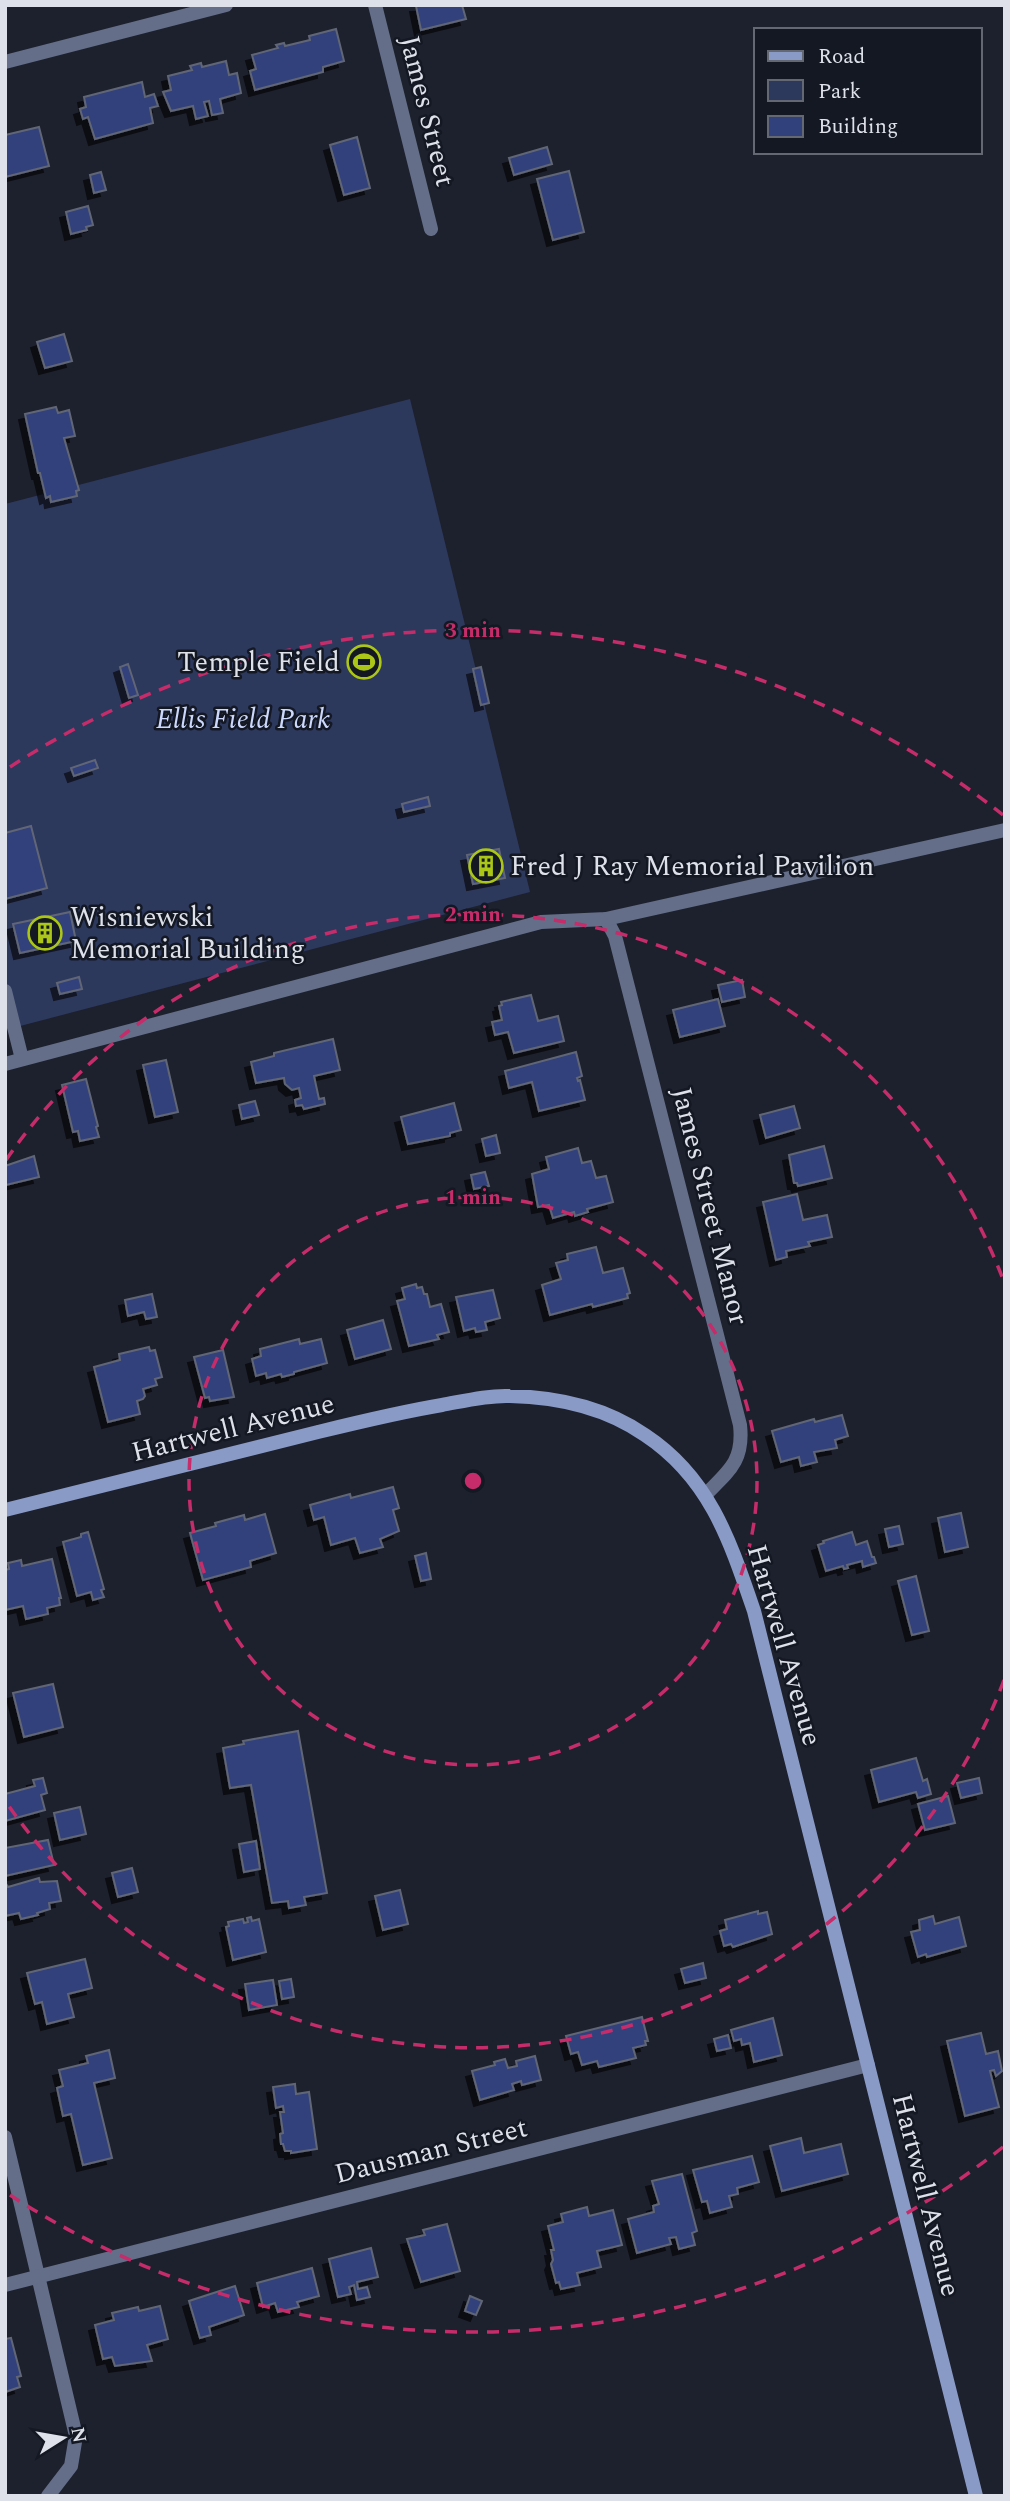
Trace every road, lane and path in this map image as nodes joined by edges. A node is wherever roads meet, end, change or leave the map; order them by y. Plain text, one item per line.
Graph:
1 (226, 5) edge
2 (375, 5) edge
3 (5, 62) edge
4 (431, 229) dead end
5 (1005, 830) edge
6 (606, 919) junction
7 (5, 991) edge
8 (22, 1059) junction
9 (5, 1064) edge
10 (705, 1495) junction
11 (5, 1510) edge
12 (868, 2065) junction
13 (5, 2137) edge
14 (39, 2276) junction
15 (5, 2285) edge
16 (48, 2496) edge
17 (976, 2496) edge

1 - 3 street
2 - 4 street, James Street
5 - 6 street
6 - 8 street
6 - 10 street, James Street Manor
7 - 8 street
8 - 9 street
10 - 11 street, Hartwell Avenue
10 - 12 street, Hartwell Avenue
12 - 14 street, Dausman Street
12 - 17 street, Hartwell Avenue
13 - 14 street
14 - 15 street, Dausman Street
14 - 16 street

